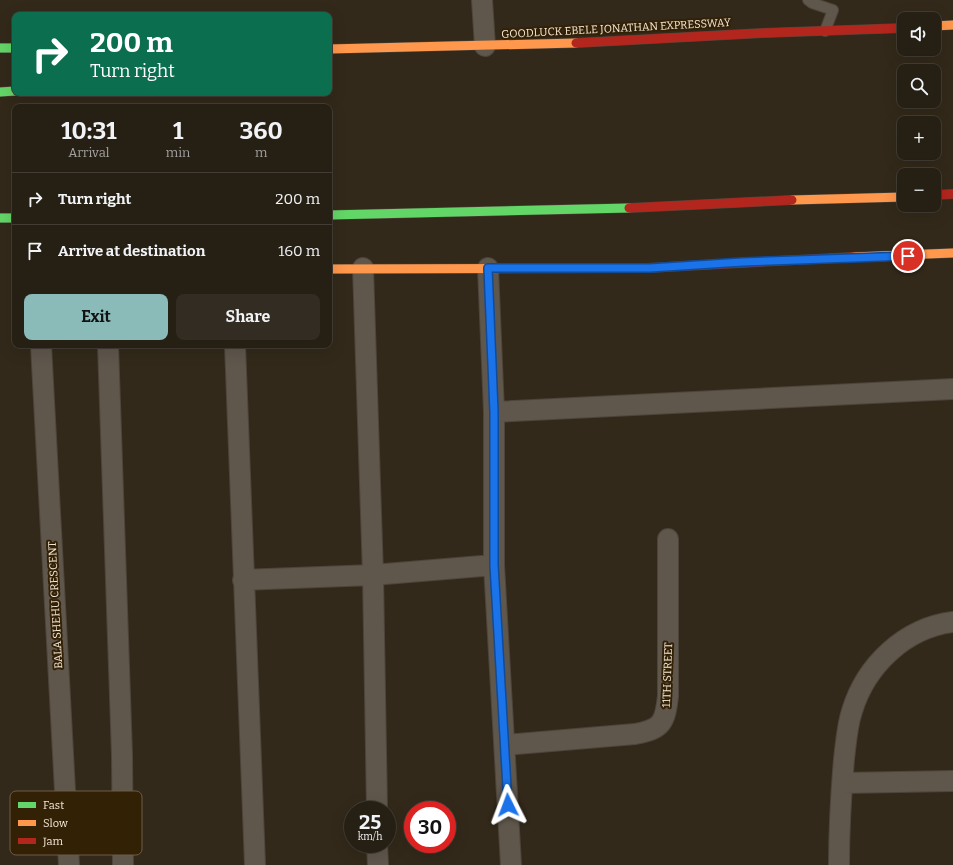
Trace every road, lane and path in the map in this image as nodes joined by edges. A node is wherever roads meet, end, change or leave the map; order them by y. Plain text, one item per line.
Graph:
1 (482, 0) edge
2 (808, 0) edge
3 (953, 25) edge
4 (941, 26) edge
5 (897, 28) edge
6 (825, 30) junction
7 (486, 46) junction
8 (0, 48) edge
9 (12, 48) edge
10 (332, 48) edge
11 (12, 91) edge
12 (0, 92) edge
13 (953, 194) edge
14 (941, 195) edge
15 (897, 197) edge
16 (332, 215) edge
17 (0, 218) edge
18 (12, 218) edge
19 (953, 253) edge
20 (362, 268) junction
21 (488, 268) junction
22 (332, 269) edge
23 (41, 348) edge
24 (108, 348) edge
25 (235, 348) edge
26 (953, 389) edge
27 (494, 412) junction
28 (668, 539) dead end
29 (494, 565) junction
30 (373, 575) junction
31 (243, 580) junction
32 (953, 622) edge
33 (505, 745) junction
34 (953, 781) edge
35 (842, 783) junction
36 (65, 791) edge
37 (122, 791) edge
38 (377, 801) edge
39 (377, 853) edge
40 (68, 855) edge
41 (123, 855) edge
42 (69, 865) edge
43 (123, 865) edge
44 (255, 865) edge
45 (378, 865) edge
46 (511, 865) edge
47 (839, 865) edge

1 - 7 street
2 - 6 lane
3 - 4 main road
5 - 6 main road, GOODLUCK EBELE JONATHAN EXPRESSWAY
6 - 7 main road, GOODLUCK EBELE JONATHAN EXPRESSWAY
7 - 10 main road, GOODLUCK EBELE JONATHAN EXPRESSWAY
8 - 9 main road
11 - 12 main road
13 - 14 main road
15 - 16 main road
17 - 18 main road
19 - 21 main road
20 - 21 main road
20 - 22 main road
20 - 30 street
21 - 27 street
23 - 36 street, BALA SHEHU CRESCENT
24 - 37 street
25 - 31 street
26 - 27 street
27 - 29 street
28 - 33 street, 11TH STREET
29 - 30 street
29 - 33 street
30 - 31 street
30 - 38 street
31 - 44 street
32 - 35 street
33 - 46 street
34 - 35 street
35 - 47 street
39 - 45 street
40 - 42 street, BALA SHEHU CRESCENT
41 - 43 street

